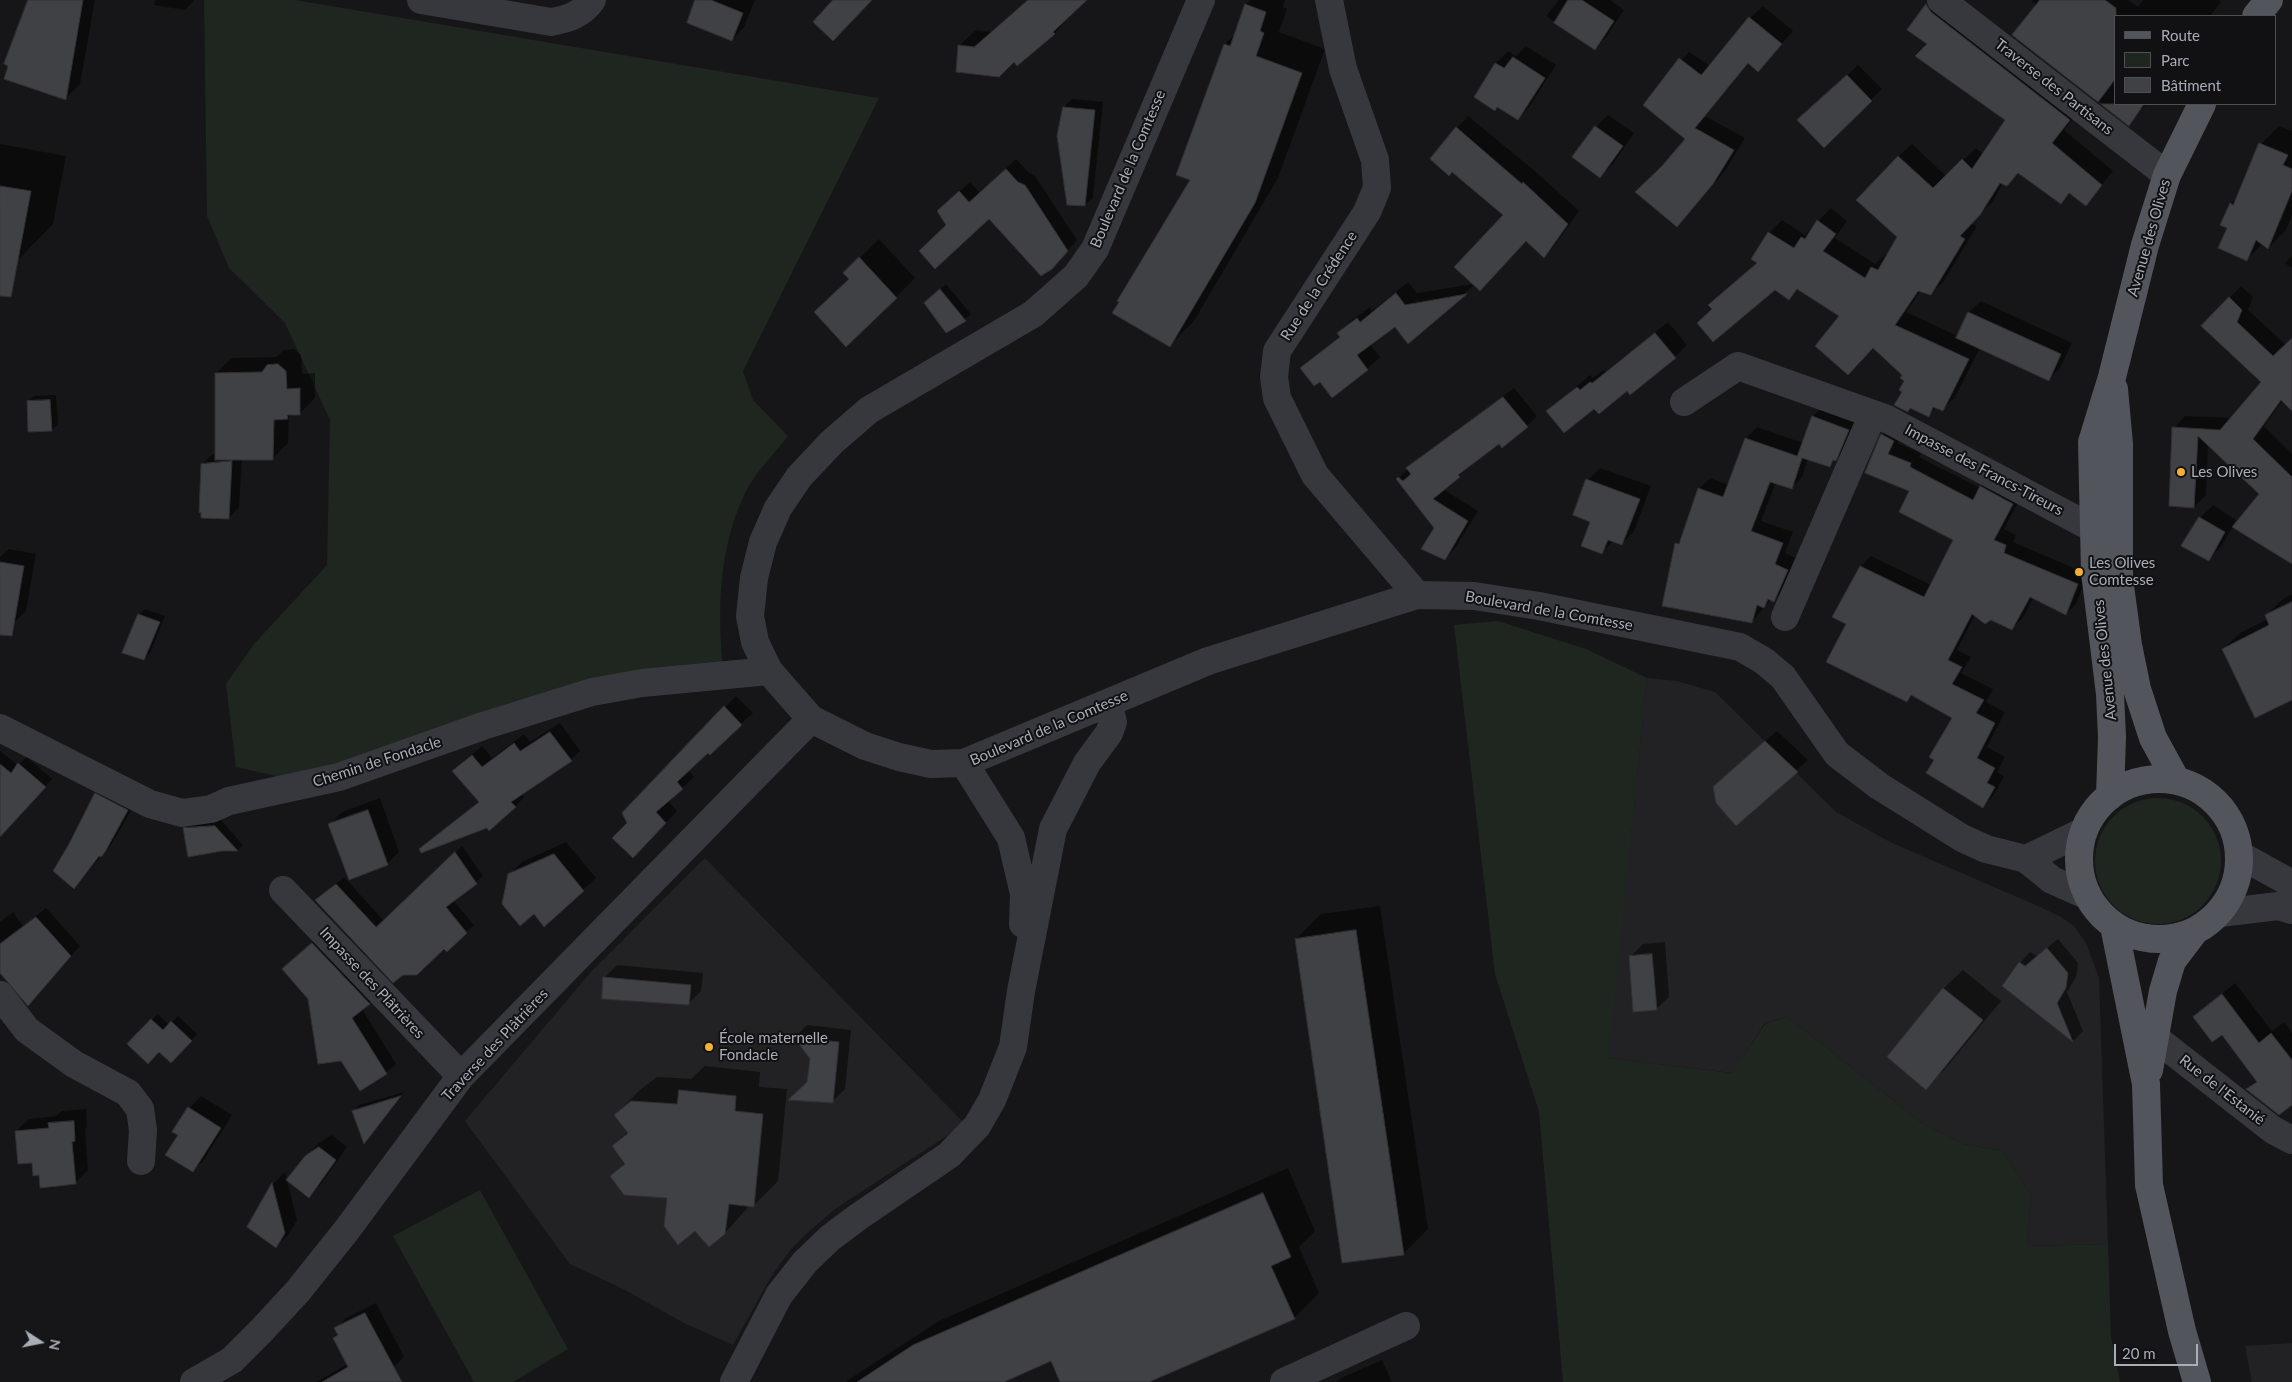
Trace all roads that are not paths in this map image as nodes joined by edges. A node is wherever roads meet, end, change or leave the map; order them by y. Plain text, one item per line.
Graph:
1 (421, 0) edge
2 (592, 0) edge
3 (1201, 0) edge
4 (1329, 0) edge
5 (1941, 0) edge
6 (2268, 0) edge
7 (2257, 15) edge
8 (2202, 105) edge
9 (2167, 175) junction
10 (2112, 378) junction
11 (1684, 402) dead end
12 (1873, 414) junction
13 (2094, 529) junction
14 (1417, 596) junction
15 (1785, 617) dead end
16 (769, 671) junction
17 (1108, 704) junction
18 (811, 719) junction
19 (0, 728) edge
20 (964, 763) junction
21 (2176, 780) junction
22 (2110, 796) junction
23 (2084, 830) junction
24 (2240, 855) junction
25 (2026, 859) junction
26 (2292, 886) edge
27 (283, 890) dead end
28 (2088, 896) junction
29 (2292, 910) edge
30 (2220, 913) junction
31 (2114, 926) junction
32 (2194, 932) junction
33 (1021, 990) junction
34 (0, 995) edge
35 (2154, 1037) junction
36 (462, 1076) junction
37 (2146, 1084) junction
38 (2292, 1140) edge
39 (141, 1161) dead end
40 (1406, 1326) dead end
41 (194, 1382) edge
42 (734, 1382) edge
43 (1284, 1382) edge
44 (2197, 1382) edge

1 - 2 street
3 - 16 street, Boulevard de la Comtesse
4 - 14 street, Rue de la Crédence
5 - 9 street, Traverse des Partisans
6 - 7 main road
8 - 9 main road, Avenue des Olives
9 - 10 main road, Avenue des Olives
10 - 13 main road, Avenue des Olives
10 - 21 main road, Avenue des Olives
11 - 12 street, Impasse des Francs-Tireurs
12 - 13 street, Impasse des Francs-Tireurs
12 - 15 street
13 - 22 main road, Avenue des Olives
14 - 17 street, Boulevard de la Comtesse
14 - 25 street, Boulevard de la Comtesse
16 - 18 street, Boulevard de la Comtesse
16 - 19 street, Chemin de Fondacle
17 - 20 street, Boulevard de la Comtesse
17 - 33 street
18 - 20 street, Boulevard de la Comtesse
18 - 36 street, Traverse des Plâtrières
20 - 33 street
21 - 22 main road
21 - 24 main road
22 - 23 main road
23 - 25 street
23 - 28 main road
24 - 26 street
24 - 30 main road
25 - 28 street, Boulevard de la Comtesse
27 - 36 street, Impasse des Plâtrières
28 - 31 main road
29 - 30 street
30 - 32 main road
31 - 32 main road
31 - 37 main road
32 - 35 main road
33 - 42 street
34 - 39 street
35 - 37 main road
35 - 38 street, Rue de l'Estanié
36 - 41 street, Traverse des Plâtrières
37 - 44 main road
40 - 43 street

